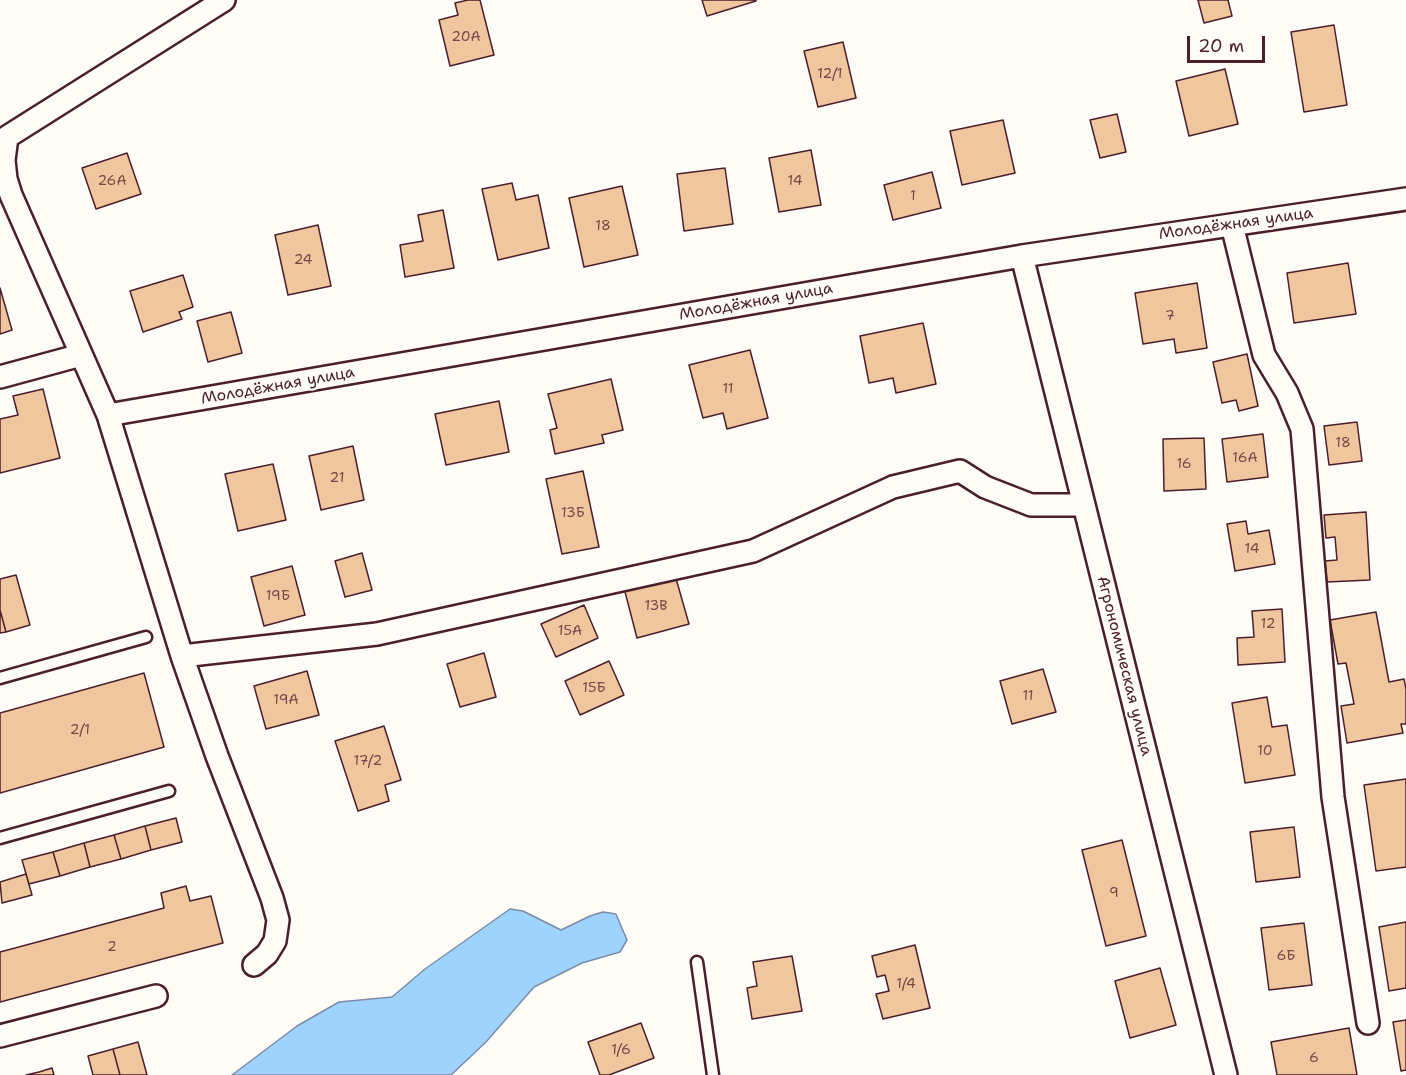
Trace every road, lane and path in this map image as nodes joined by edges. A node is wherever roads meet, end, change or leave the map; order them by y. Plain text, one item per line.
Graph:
1 (224, 0) edge
2 (4, 135) edge
3 (1406, 199) edge
4 (1232, 225) junction
5 (1022, 256) junction
6 (81, 355) junction
7 (0, 377) edge
8 (108, 415) junction
9 (1084, 505) junction
10 (146, 637) dead end
11 (183, 656) junction
12 (0, 678) edge
13 (169, 791) dead end
14 (0, 838) edge
15 (697, 962) dead end
16 (254, 965) dead end
17 (156, 996) dead end
18 (1368, 1023) dead end
19 (0, 1036) edge
20 (713, 1075) edge
21 (1226, 1075) edge

1 - 2 street
2 - 6 street
3 - 4 street, Молодёжная улица
4 - 5 street, Молодёжная улица
4 - 18 street
5 - 8 street, Молодёжная улица
5 - 9 street, Агрономическая улица
6 - 7 street
6 - 8 street
8 - 11 street
9 - 11 street
9 - 21 street, Агрономическая улица
10 - 12 lane
11 - 16 street
13 - 14 lane
15 - 20 lane
17 - 19 street

